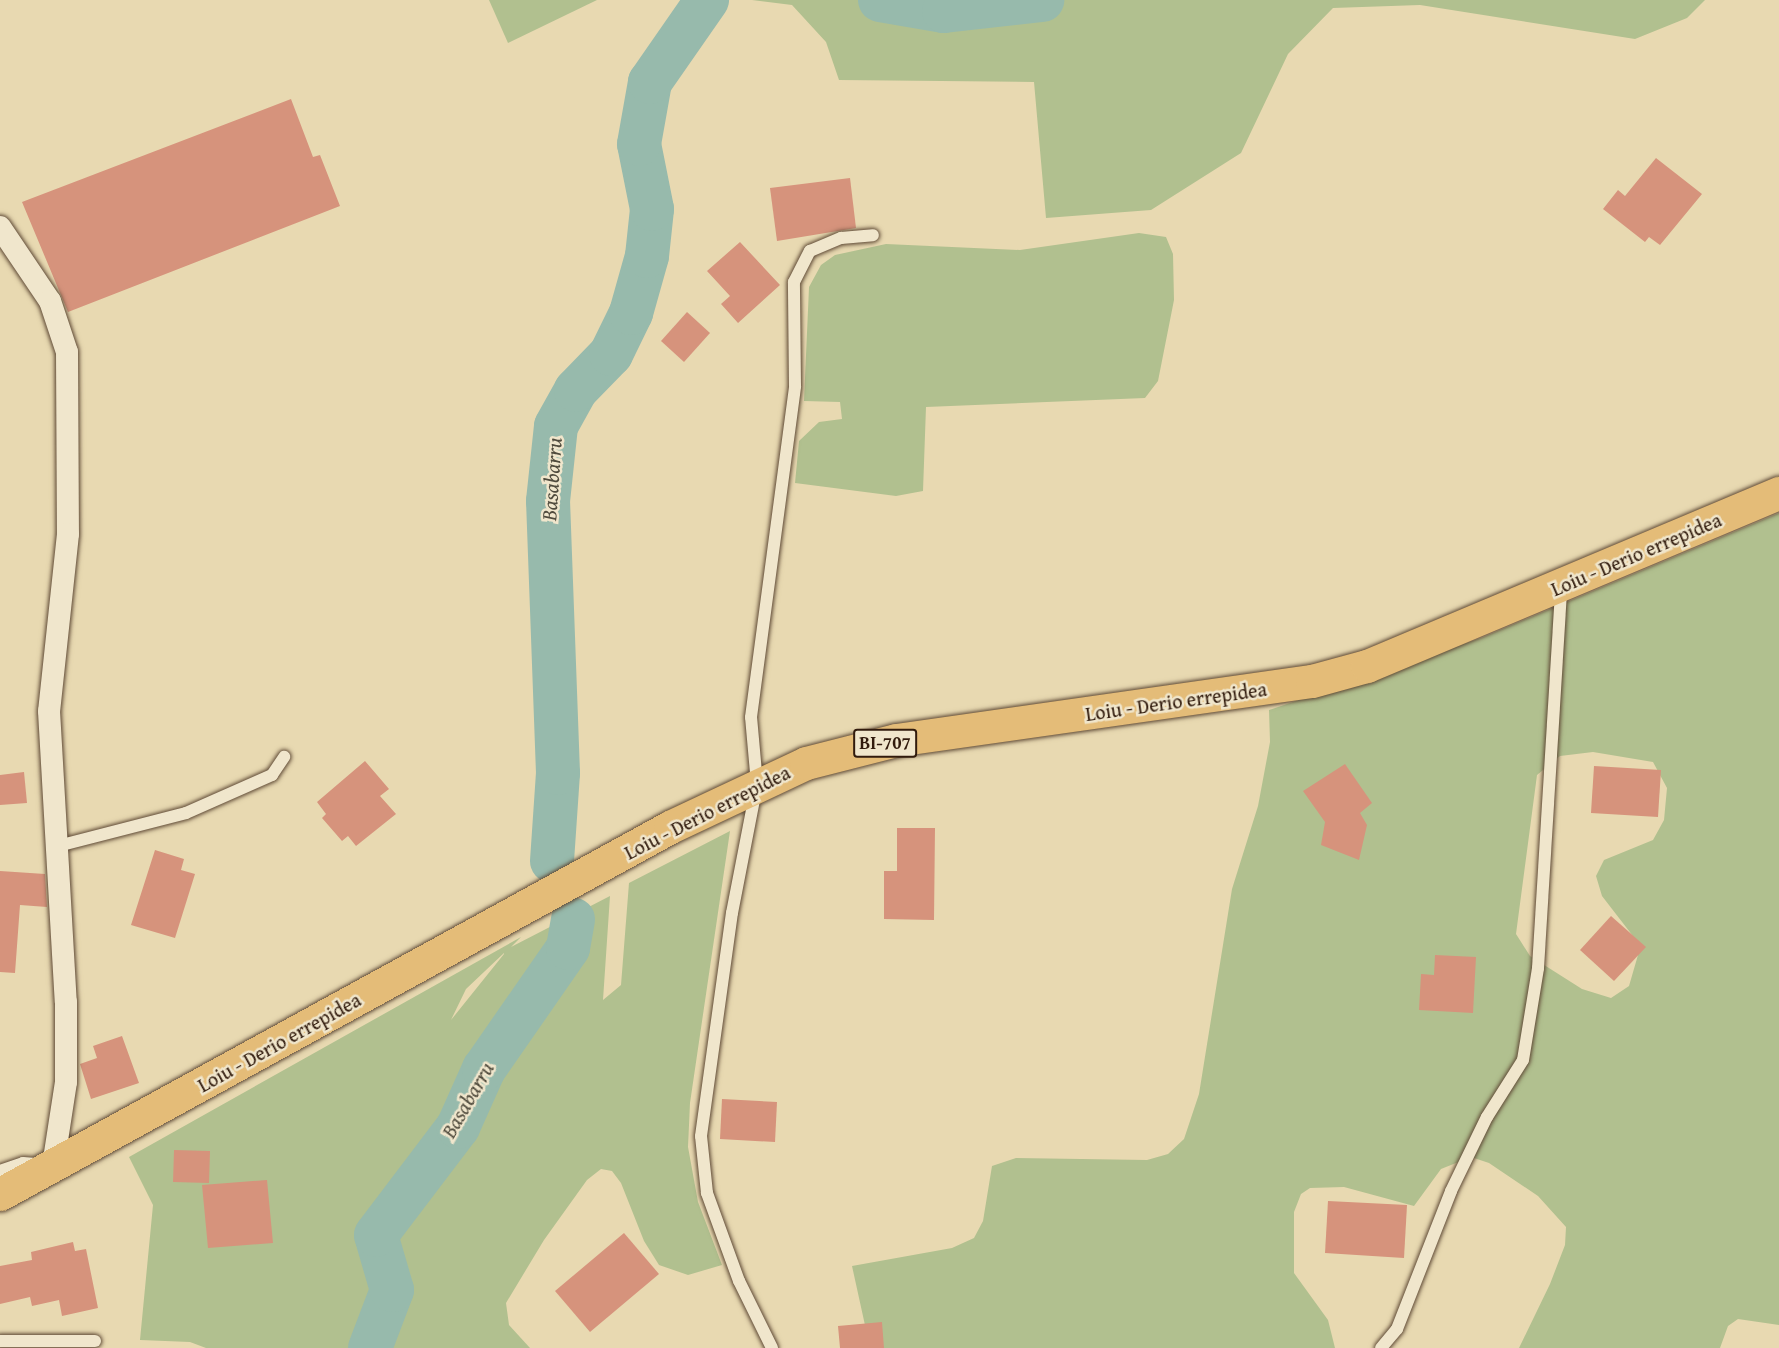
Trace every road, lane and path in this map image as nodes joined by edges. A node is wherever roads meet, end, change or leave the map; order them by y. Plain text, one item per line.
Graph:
1 (0, 227) edge
2 (873, 235) dead end
3 (1779, 493) edge
4 (1562, 586) junction
5 (284, 757) dead end
6 (757, 784) junction
7 (54, 847) junction
8 (52, 1166) junction
9 (0, 1171) edge
10 (0, 1194) edge
11 (0, 1341) edge
12 (95, 1341) dead end
13 (772, 1348) edge
14 (1382, 1348) edge

1 - 7 street
2 - 6 lane
3 - 4 main road, Loiu - Derio errepidea / BI-707
4 - 6 main road, Loiu - Derio errepidea / BI-707
4 - 14 lane
5 - 7 lane
6 - 8 main road, Loiu - Derio errepidea / BI-707
6 - 13 lane
7 - 8 street
8 - 9 lane
8 - 10 main road, Loiu - Derio errepidea / BI-707
11 - 12 lane

